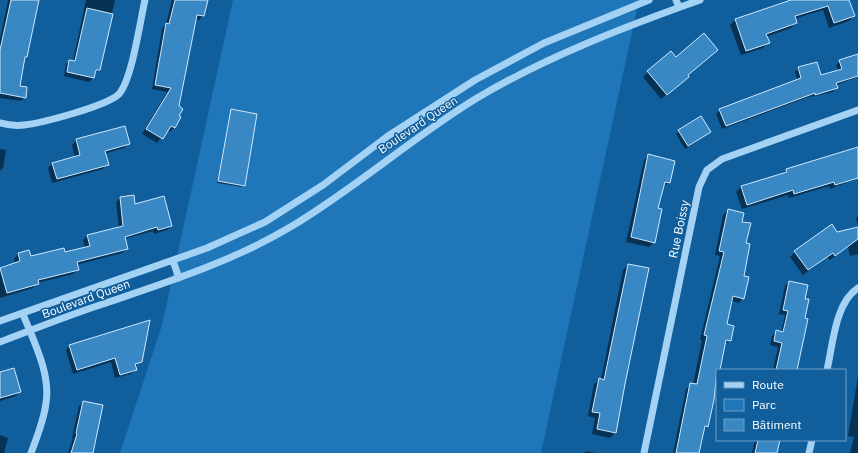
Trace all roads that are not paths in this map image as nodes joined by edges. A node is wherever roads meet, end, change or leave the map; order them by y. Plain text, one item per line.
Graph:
1 (145, 0) edge
2 (649, 0) edge
3 (676, 0) edge
4 (700, 0) edge
5 (679, 8) junction
6 (858, 110) edge
7 (0, 123) edge
8 (173, 261) junction
9 (179, 278) junction
10 (858, 288) edge
11 (23, 314) junction
12 (0, 321) edge
13 (29, 331) junction
14 (0, 342) edge
15 (827, 369) edge
16 (812, 441) edge
17 (31, 453) edge
18 (644, 453) edge
19 (809, 453) edge

1 - 7 street
2 - 8 street, Boulevard Queen
3 - 5 street
4 - 5 street, Boulevard Queen
5 - 9 street, Boulevard Queen
6 - 18 street, Rue Boissy
8 - 9 street
8 - 11 street, Boulevard Queen
9 - 13 street, Boulevard Queen
10 - 15 street
11 - 12 street, Boulevard Queen
11 - 13 street
13 - 14 street, Boulevard Queen
13 - 17 street
16 - 19 street

